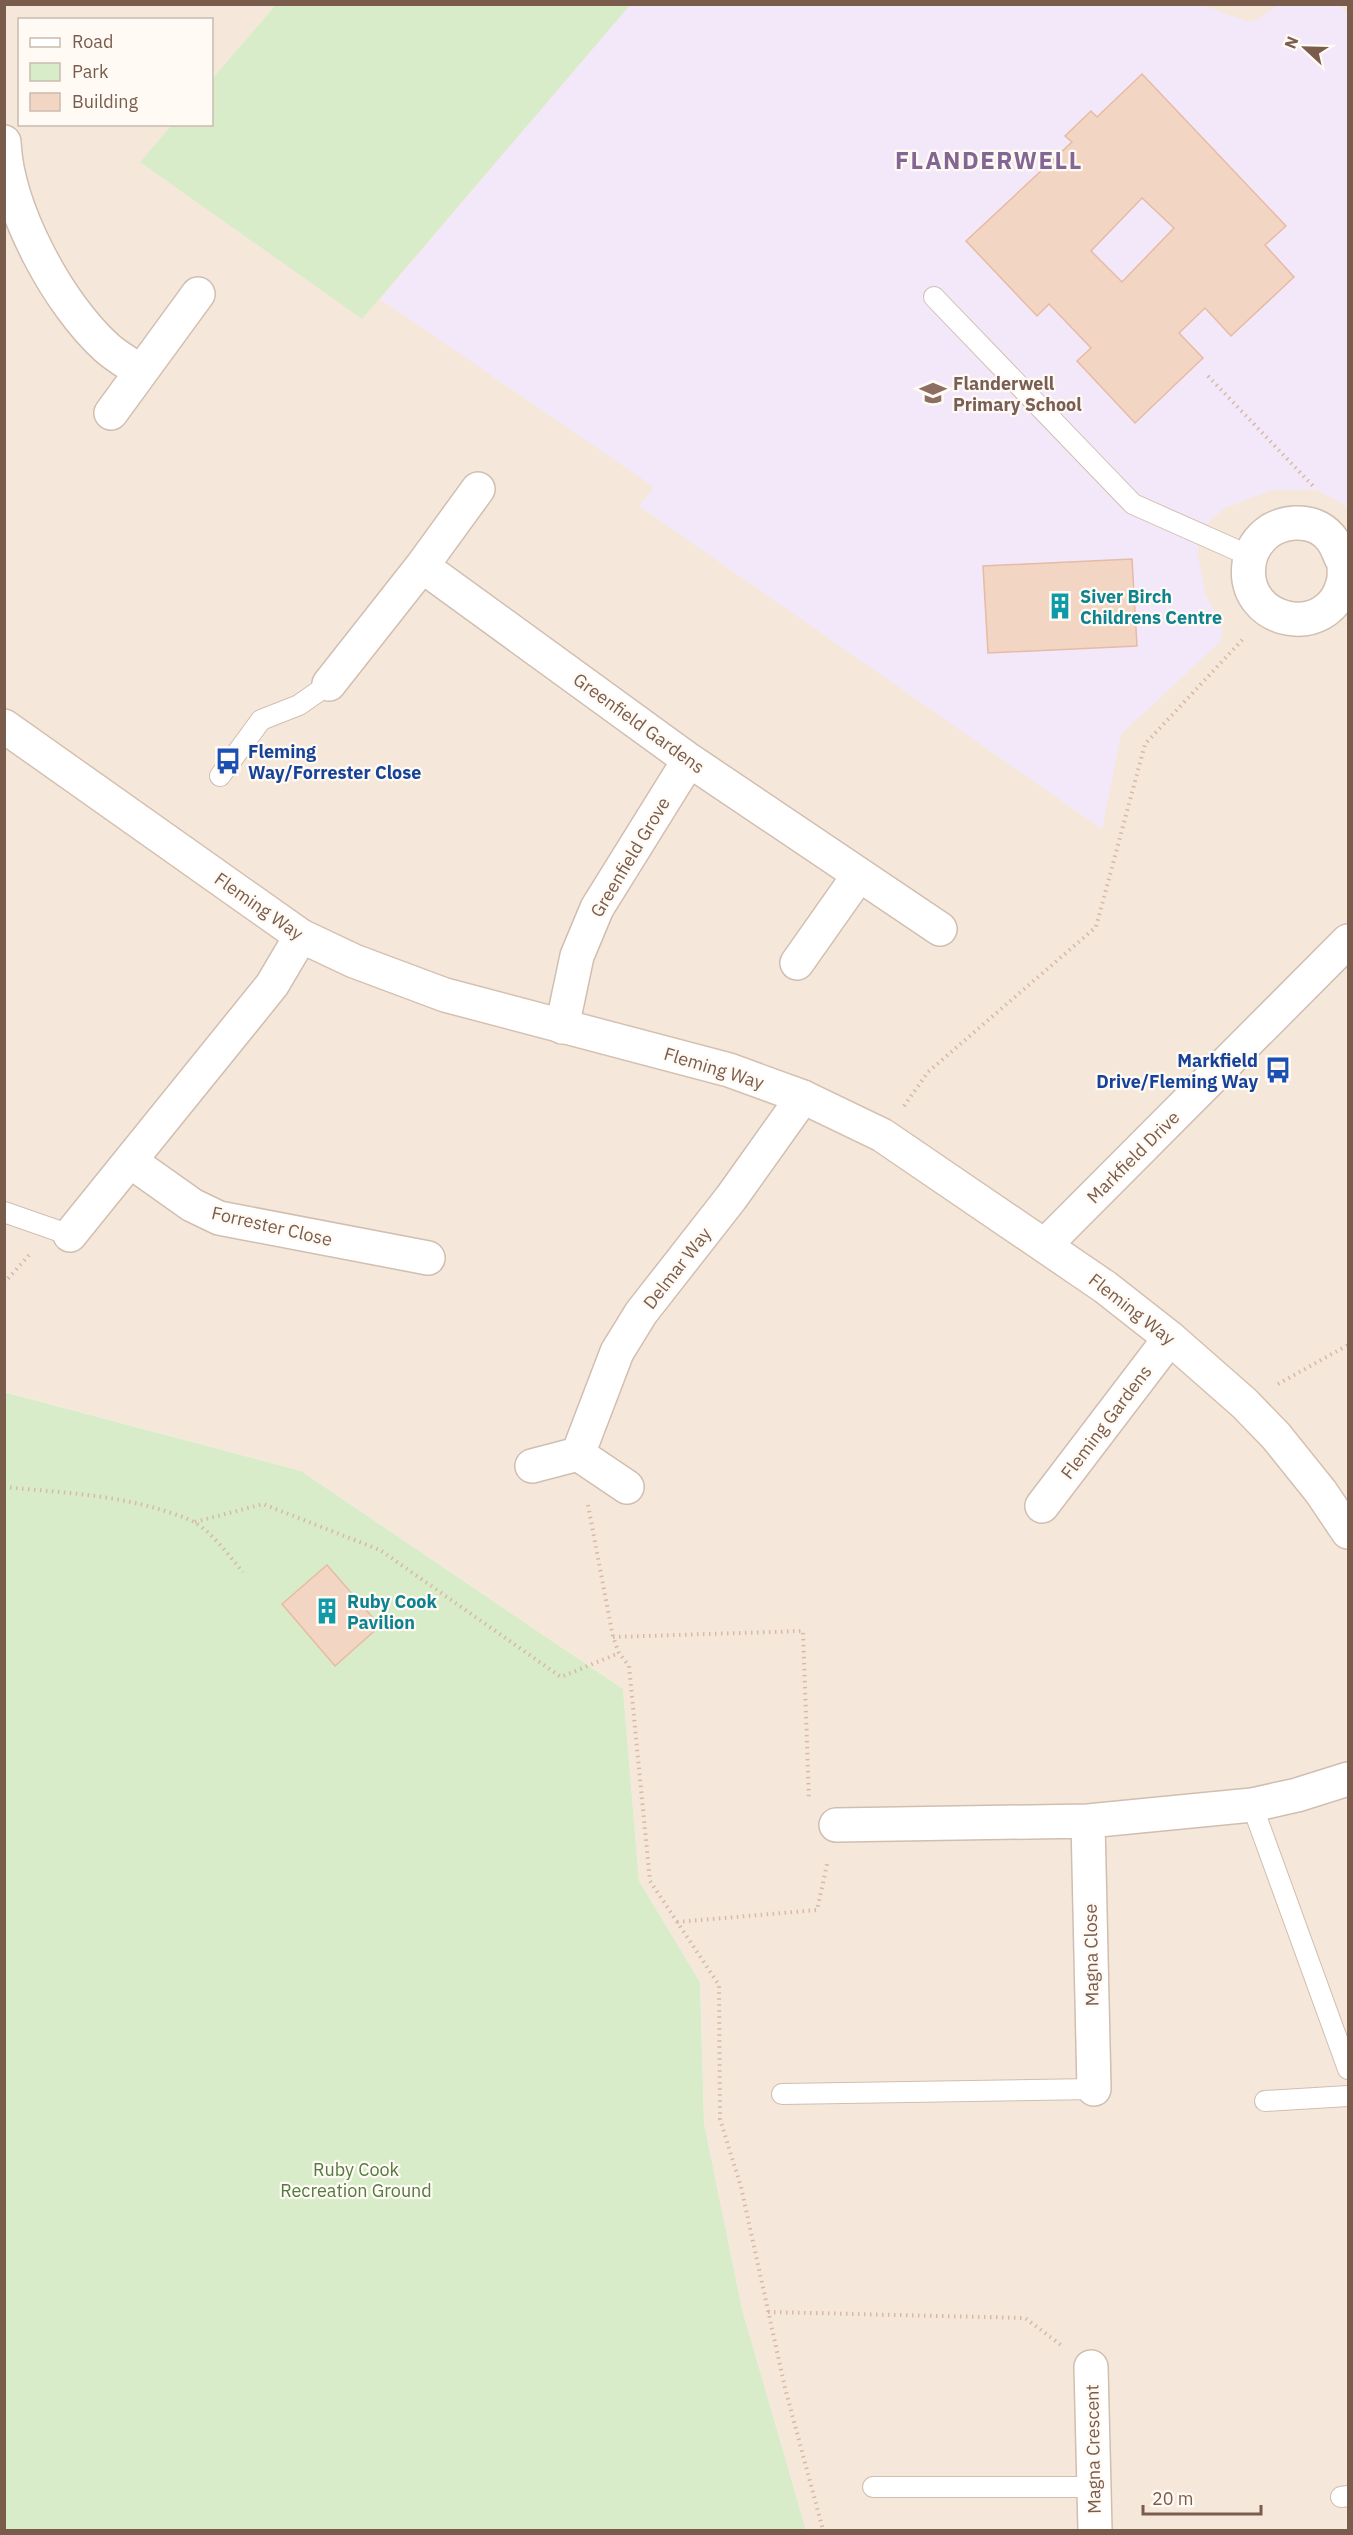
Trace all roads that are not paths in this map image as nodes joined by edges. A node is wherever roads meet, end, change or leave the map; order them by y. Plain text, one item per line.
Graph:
1 (4, 142) edge
2 (198, 294) dead end
3 (934, 297) dead end
4 (141, 372) junction
5 (111, 413) dead end
6 (478, 489) dead end
7 (1250, 556) junction
8 (422, 566) junction
9 (1346, 566) edge
10 (329, 684) joint
11 (4, 726) edge
12 (689, 760) junction
13 (220, 776) dead end
14 (859, 875) junction
15 (940, 929) dead end
16 (301, 936) junction
17 (1348, 941) edge
18 (796, 963) dead end
19 (562, 1027) junction
20 (803, 1097) junction
21 (130, 1161) junction
22 (4, 1212) edge
23 (60, 1232) joint
24 (1045, 1245) junction
25 (428, 1258) dead end
26 (1170, 1338) junction
27 (578, 1454) junction
28 (532, 1466) dead end
29 (627, 1487) dead end
30 (1042, 1506) dead end
31 (1348, 1532) edge
32 (1348, 1779) edge
33 (1252, 1805) junction
34 (1088, 1821) junction
35 (836, 1825) road end
36 (1348, 2069) edge
37 (1094, 2088) joint
38 (782, 2094) dead end
39 (1348, 2096) edge
40 (1265, 2101) dead end
41 (1091, 2367) road end
42 (873, 2487) dead end
43 (1094, 2487) junction
44 (1095, 2530) edge

1 - 4 street
2 - 4 street
3 - 7 lane
4 - 5 street
6 - 8 street
7 - 9 street
7 - 9 street
8 - 10 street
8 - 12 street, Greenfield Gardens
10 - 13 lane
11 - 16 street, Fleming Way
12 - 14 street, Greenfield Gardens
12 - 19 street, Greenfield Grove
14 - 15 street, Greenfield Gardens
14 - 18 street
16 - 19 street, Fleming Way
16 - 21 street
17 - 24 street, Markfield Drive
19 - 20 street, Fleming Way
20 - 24 street, Fleming Way
20 - 27 street, Delmar Way
21 - 23 street
21 - 25 street, Forrester Close
22 - 23 lane
24 - 26 street, Fleming Way
26 - 30 street, Fleming Gardens
26 - 31 street, Fleming Way
27 - 28 street
27 - 29 street
32 - 33 street
33 - 34 street
33 - 36 lane
34 - 35 street
34 - 37 street, Magna Close
37 - 38 lane
39 - 40 lane
41 - 43 street, Magna Crescent
42 - 43 lane
43 - 44 street, Magna Crescent

